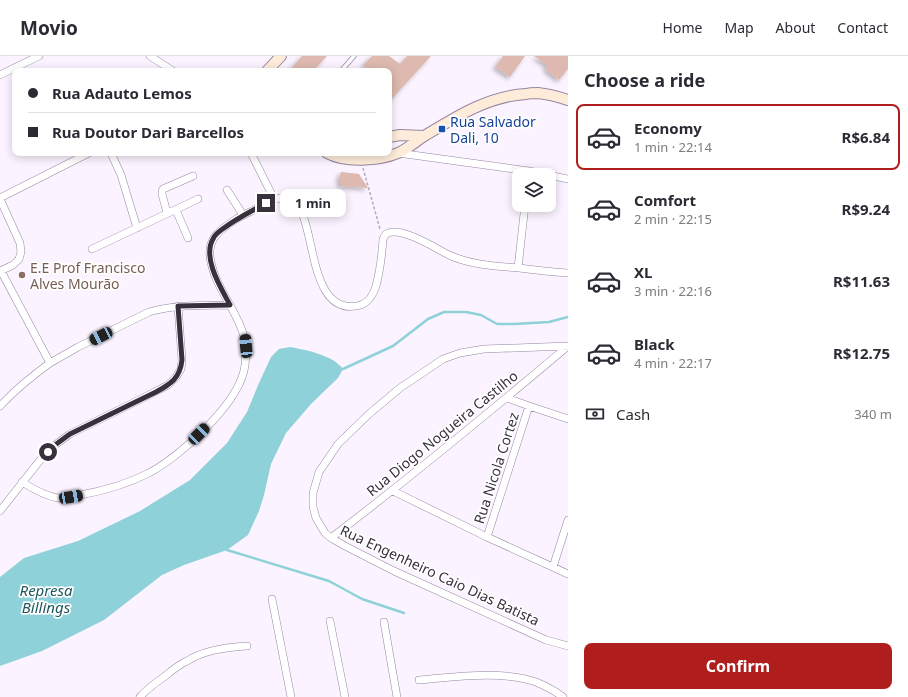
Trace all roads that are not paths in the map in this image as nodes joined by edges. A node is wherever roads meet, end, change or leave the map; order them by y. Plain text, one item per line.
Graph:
1 (39, 56) edge
2 (150, 56) edge
3 (281, 56) edge
4 (354, 56) edge
5 (27, 59) edge
6 (168, 68) edge
7 (270, 68) edge
8 (345, 68) edge
9 (0, 75) edge
10 (568, 100) edge
11 (400, 135) junction
12 (392, 136) edge
13 (424, 136) junction
14 (402, 151) junction
15 (392, 153) edge
16 (84, 156) edge
17 (112, 156) edge
18 (252, 156) edge
19 (334, 156) edge
20 (364, 156) edge
21 (512, 170) edge
22 (193, 176) dead end
23 (556, 177) edge
24 (568, 179) edge
25 (227, 190) dead end
26 (0, 199) edge
27 (198, 199) dead end
28 (274, 199) junction
29 (176, 210) junction
30 (524, 212) edge
31 (167, 214) junction
32 (243, 215) junction
33 (137, 228) junction
34 (188, 238) dead end
35 (92, 250) dead end
36 (518, 268) junction
37 (0, 271) edge
38 (568, 273) edge
39 (230, 305) junction
40 (178, 306) junction
41 (568, 346) edge
42 (50, 363) junction
43 (507, 398) junction
44 (0, 406) edge
45 (529, 406) junction
46 (568, 419) edge
47 (22, 482) junction
48 (393, 491) junction
49 (0, 511) edge
50 (568, 520) edge
51 (487, 537) junction
52 (331, 538) junction
53 (554, 567) junction
54 (568, 574) edge
55 (272, 599) dead end
56 (330, 621) dead end
57 (384, 622) dead end
58 (247, 646) dead end
59 (568, 646) edge
60 (419, 680) dead end
61 (140, 697) edge
62 (291, 697) edge
63 (345, 697) edge
64 (397, 697) edge
65 (563, 697) edge

1 - 5 street
2 - 6 street
3 - 7 street
4 - 8 lane
5 - 9 street
10 - 13 street
11 - 12 street
11 - 13 street
11 - 14 street
13 - 14 street
14 - 15 street
14 - 21 street
16 - 26 street
17 - 33 street
18 - 28 street
19 - 20 street
22 - 31 street
23 - 24 street
25 - 32 street
26 - 37 street
27 - 29 street
28 - 32 street
28 - 36 street
29 - 31 street
29 - 34 street
30 - 36 street
31 - 33 street
32 - 39 street
33 - 35 street
36 - 38 street
37 - 42 street
39 - 40 street
39 - 47 street
40 - 42 street
40 - 47 street
41 - 43 street, Rua Diogo Nogueira Castilho
41 - 52 street, Rua Engenheiro Caio Dias Batista
42 - 44 street
43 - 45 street
43 - 48 street, Rua Diogo Nogueira Castilho
45 - 46 street
45 - 51 street, Rua Nicola Cortez
47 - 49 street
48 - 51 street
48 - 52 street, Rua Diogo Nogueira Castilho
50 - 53 street
51 - 53 street
52 - 59 street, Rua Engenheiro Caio Dias Batista
53 - 54 street
55 - 62 street
56 - 63 street
57 - 64 street
58 - 61 street
60 - 65 street

